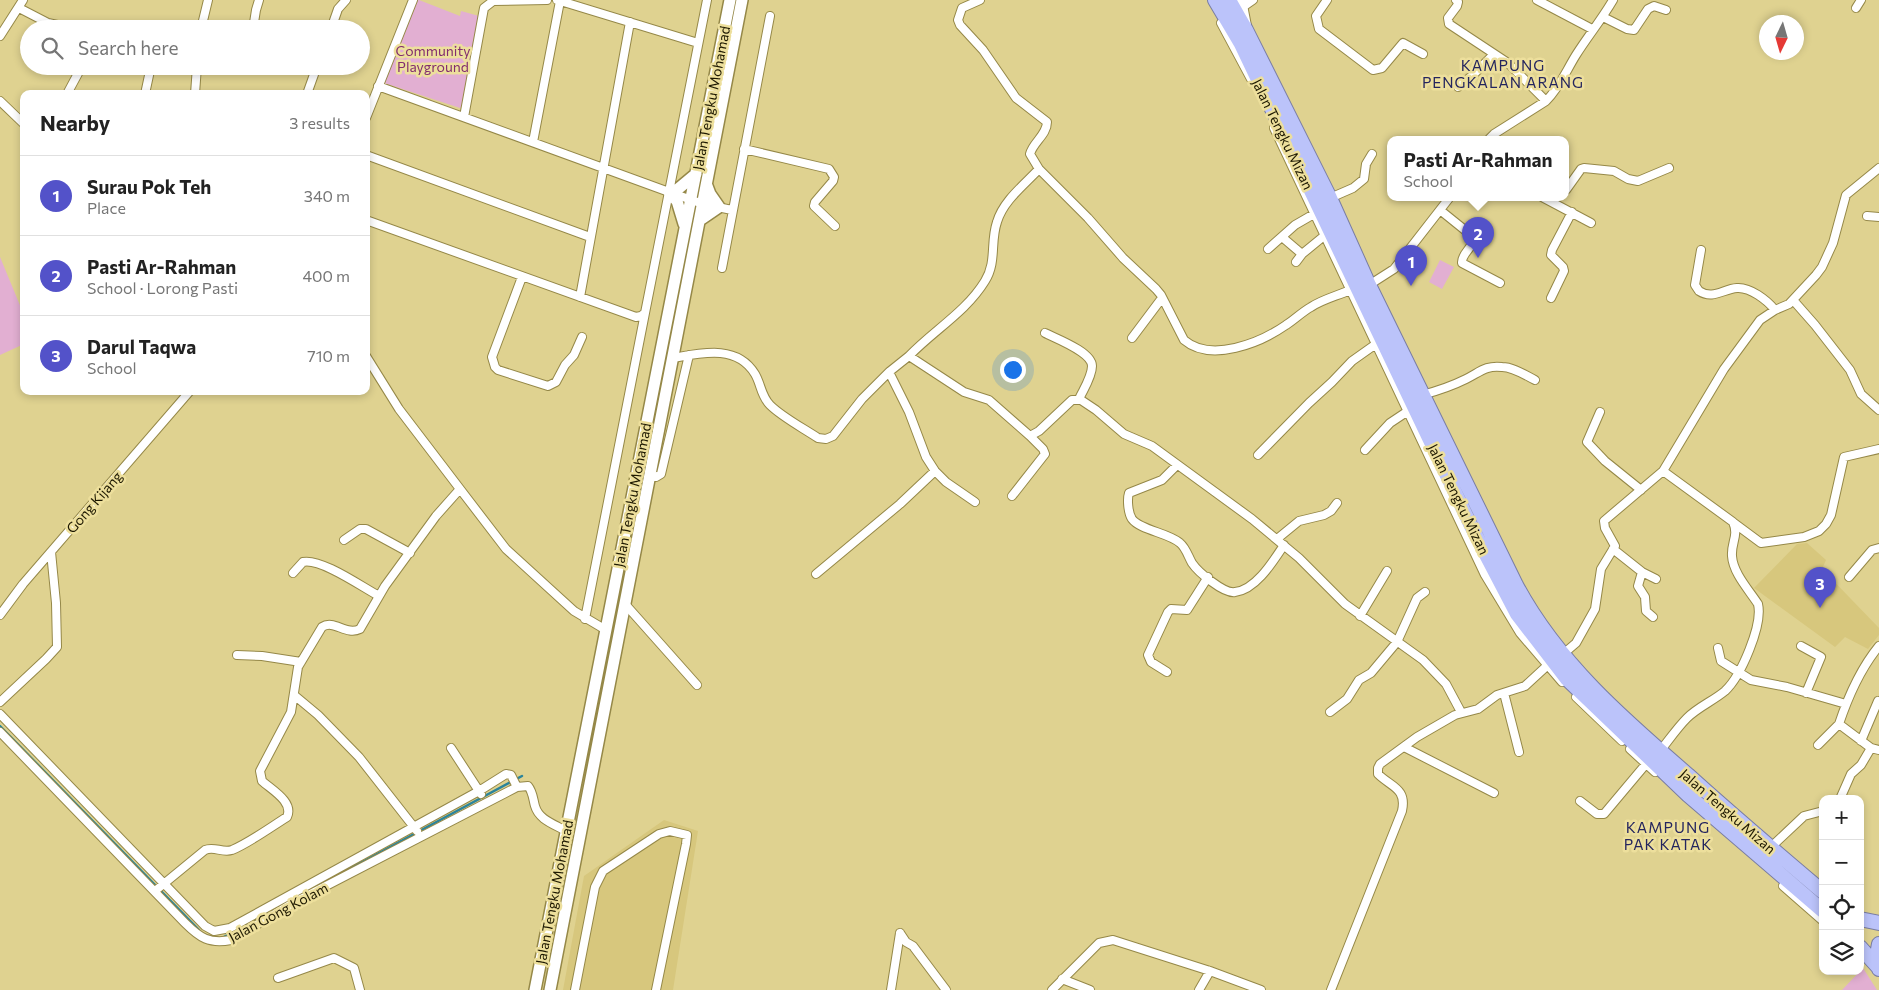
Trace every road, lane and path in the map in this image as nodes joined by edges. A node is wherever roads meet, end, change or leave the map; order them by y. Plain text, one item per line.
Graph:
1 (23, 0) edge
2 (208, 0) edge
3 (259, 0) edge
4 (346, 0) edge
5 (413, 0) edge
6 (547, 0) edge
7 (559, 0) edge
8 (707, 0) edge
9 (730, 0) edge
10 (742, 0) edge
11 (980, 0) edge
12 (1207, 0) edge
13 (1215, 0) edge
14 (1253, 0) edge
15 (1327, 0) edge
16 (1456, 0) edge
17 (1537, 0) edge
18 (1613, 0) edge
19 (1861, 0) edge
20 (1237, 4) edge
21 (19, 8) junction
22 (1856, 8) dead end
23 (1666, 10) dead end
24 (770, 16) dead end
25 (1603, 17) junction
26 (42, 20) edge
27 (203, 20) edge
28 (254, 20) edge
29 (334, 20) edge
30 (630, 22) junction
31 (1592, 29) junction
32 (0, 36) edge
33 (698, 44) junction
34 (1423, 54) dead end
35 (1494, 54) junction
36 (77, 75) edge
37 (148, 75) edge
38 (196, 75) edge
39 (314, 75) edge
40 (378, 86) junction
41 (1458, 87) dead end
42 (68, 90) edge
43 (146, 90) edge
44 (195, 90) edge
45 (308, 90) edge
46 (0, 101) edge
47 (1546, 101) junction
48 (370, 107) edge
49 (464, 117) junction
50 (20, 120) edge
51 (1492, 136) edge
52 (533, 142) junction
53 (744, 149) junction
54 (1372, 154) dead end
55 (370, 156) edge
56 (603, 168) junction
57 (1669, 168) dead end
58 (1879, 168) edge
59 (1039, 169) junction
60 (696, 174) junction
61 (707, 185) junction
62 (1569, 186) edge
63 (669, 192) junction
64 (1330, 198) junction
65 (690, 200) junction
66 (1447, 201) edge
67 (1549, 201) edge
68 (1557, 201) edge
69 (704, 204) junction
70 (1555, 204) junction
71 (719, 207) junction
72 (732, 210) junction
73 (1440, 210) junction
74 (1572, 212) junction
75 (1314, 214) junction
76 (1867, 216) dead end
77 (1879, 217) edge
78 (700, 220) junction
79 (370, 221) edge
80 (1591, 223) dead end
81 (835, 226) dead end
82 (685, 228) junction
83 (1324, 236) junction
84 (590, 237) junction
85 (1282, 237) junction
86 (1268, 248) dead end
87 (1701, 250) dead end
88 (1302, 254) junction
89 (1296, 262) dead end
90 (722, 268) dead end
91 (522, 277) junction
92 (1500, 283) dead end
93 (1369, 285) junction
94 (1350, 290) junction
95 (580, 297) junction
96 (1162, 298) junction
97 (1551, 298) dead end
98 (1793, 300) junction
99 (1775, 310) junction
100 (645, 313) junction
101 (1045, 332) dead end
102 (582, 337) dead end
103 (1132, 338) dead end
104 (1376, 344) junction
105 (689, 355) junction
106 (909, 356) junction
107 (673, 358) junction
108 (370, 362) edge
109 (889, 372) junction
110 (1535, 380) dead end
111 (187, 395) edge
112 (1422, 395) junction
113 (1078, 399) junction
114 (1879, 410) edge
115 (1408, 412) junction
116 (1600, 412) dead end
117 (1030, 436) junction
118 (1879, 449) edge
119 (1364, 450) dead end
120 (1258, 456) dead end
121 (1177, 465) junction
122 (1663, 471) junction
123 (935, 472) junction
124 (650, 476) junction
125 (460, 489) junction
126 (1642, 490) junction
127 (1012, 496) dead end
128 (974, 502) dead end
129 (1338, 503) dead end
130 (1733, 522) junction
131 (1277, 539) junction
132 (344, 540) dead end
133 (1284, 545) junction
134 (1879, 548) edge
135 (1613, 550) junction
136 (51, 552) junction
137 (410, 553) junction
138 (1387, 571) dead end
139 (1642, 572) junction
140 (293, 573) dead end
141 (816, 574) dead end
142 (1849, 577) dead end
143 (1208, 578) junction
144 (1656, 579) dead end
145 (1425, 592) dead end
146 (379, 596) junction
147 (625, 604) junction
148 (0, 615) edge
149 (1360, 616) junction
150 (1654, 617) dead end
151 (585, 619) junction
152 (606, 630) junction
153 (1397, 642) junction
154 (1802, 646) dead end
155 (1879, 646) edge
156 (1718, 648) dead end
157 (237, 655) dead end
158 (1554, 661) junction
159 (300, 662) junction
160 (1740, 671) junction
161 (1167, 672) dead end
162 (696, 685) dead end
163 (1504, 693) junction
164 (1806, 693) junction
165 (294, 695) junction
166 (1878, 701) edge
167 (0, 702) edge
168 (1846, 704) junction
169 (1330, 712) dead end
170 (1461, 712) junction
171 (1, 719) edge
172 (1839, 724) junction
173 (0, 732) edge
174 (1861, 741) junction
175 (1818, 745) dead end
176 (1404, 747) junction
177 (451, 748) dead end
178 (1875, 749) edge
179 (1660, 751) junction
180 (1519, 752) dead end
181 (1646, 764) junction
182 (515, 783) junction
183 (1494, 793) dead end
184 (1842, 795) edge
185 (483, 797) junction
186 (1580, 801) dead end
187 (1819, 812) edge
188 (566, 830) junction
189 (418, 832) junction
190 (1770, 848) junction
191 (159, 888) junction
192 (1819, 889) edge
193 (1819, 908) edge
194 (1819, 917) edge
195 (1864, 920) edge
196 (1879, 923) edge
197 (244, 926) junction
198 (560, 941) junction
199 (1879, 944) edge
200 (1864, 951) edge
201 (540, 965) junction
202 (1879, 968) edge
203 (1210, 971) junction
204 (278, 978) dead end
205 (1062, 980) junction
206 (360, 990) edge
207 (535, 990) edge
208 (550, 990) edge
209 (575, 990) edge
210 (656, 990) edge
211 (891, 990) edge
212 (946, 990) edge
213 (1052, 990) edge
214 (1090, 990) edge
215 (1199, 990) edge
216 (1261, 990) edge
217 (1331, 990) edge

1 - 21 street
2 - 27 street
3 - 28 street
4 - 29 street
5 - 40 street
6 - 49 street
7 - 30 street
7 - 52 street
8 - 33 street
9 - 60 main road, Jalan Tengku Mohamad
10 - 61 main road, Jalan Tengku Mohamad
11 - 59 street
12 - 75 street
13 - 158 highway, Jalan Tengku Mizan
14 - 20 street
15 - 34 street
16 - 35 street
17 - 31 street
18 - 25 street
19 - 22 street
20 - 64 highway, Jalan Tengku Mizan
21 - 26 street
21 - 32 street
23 - 25 street
24 - 53 street
25 - 31 street
30 - 33 street
30 - 56 street
31 - 47 street
33 - 63 street
35 - 41 street
35 - 47 street
36 - 42 street
37 - 43 street
38 - 44 street
39 - 45 street
40 - 48 street
40 - 49 street
46 - 50 street
47 - 51 street
49 - 52 street
52 - 56 street
53 - 72 street
53 - 81 street
54 - 64 street
55 - 84 street
56 - 63 street
56 - 84 street
57 - 62 street
58 - 98 street
59 - 96 street
59 - 106 street
60 - 63 main road
60 - 65 main road, Jalan Tengku Mohamad
61 - 69 main road, Jalan Tengku Mohamad
61 - 71 main road
63 - 65 street
63 - 82 main road
63 - 100 street
64 - 93 highway, Jalan Tengku Mizan
65 - 69 street
65 - 82 main road, Jalan Tengku Mohamad
66 - 73 street
67 - 70 street
68 - 70 street
69 - 71 street
69 - 78 main road, Jalan Tengku Mohamad
70 - 74 street
71 - 72 street
71 - 78 main road
72 - 90 street
73 - 92 street
73 - 93 street
74 - 80 street
74 - 97 street
75 - 83 street
75 - 85 street
76 - 77 street
78 - 107 main road, Jalan Tengku Mohamad
79 - 91 street
82 - 152 main road, Jalan Tengku Mohamad
83 - 88 street
83 - 94 street
84 - 95 street
85 - 86 street
85 - 88 street
87 - 99 street
88 - 89 street
91 - 95 street
91 - 102 street
93 - 112 highway, Jalan Tengku Mizan
94 - 96 street
94 - 104 street
95 - 100 street
96 - 103 street
98 - 99 street
98 - 114 street
99 - 122 street
100 - 151 street
101 - 113 street
104 - 115 street
104 - 120 street
105 - 107 street
105 - 109 street
105 - 124 street
106 - 109 street
106 - 117 street
107 - 124 main road, Jalan Tengku Mohamad
108 - 125 street
109 - 123 street
110 - 112 street
111 - 136 street, Gong Kijang
112 - 158 highway, Jalan Tengku Mizan
113 - 117 street
113 - 121 street
115 - 119 street
115 - 158 street
116 - 126 street
117 - 127 street
118 - 130 street
121 - 131 street
121 - 143 street
122 - 126 street
122 - 130 street
123 - 128 street
123 - 141 street
124 - 147 main road, Jalan Tengku Mohamad
125 - 137 street
125 - 151 street
126 - 135 street
129 - 131 street
130 - 160 street
131 - 133 street
132 - 137 street
133 - 143 street
133 - 149 street
134 - 142 street
135 - 139 street
135 - 158 street
136 - 148 street, Gong Kijang
136 - 167 street
137 - 146 street
138 - 149 street
139 - 144 street
139 - 150 street
140 - 146 street
143 - 161 street
145 - 153 street
146 - 159 street
147 - 162 street
147 - 198 main road, Jalan Tengku Mohamad
149 - 153 street
151 - 152 street
152 - 188 main road, Jalan Tengku Mohamad
153 - 169 street
153 - 170 street
154 - 164 street
155 - 168 street
156 - 160 street
157 - 159 street
158 - 163 street
158 - 179 highway, Jalan Tengku Mizan
158 - 181 street
158 - 193 highway, Jalan Tengku Mizan
159 - 165 street
160 - 164 street
160 - 179 street
163 - 170 street
163 - 180 street
164 - 168 street
165 - 189 street
165 - 191 street
166 - 174 street
168 - 172 street
170 - 176 street
171 - 191 street
172 - 174 street
172 - 175 street
173 - 191 street, Jalan Gong Kolam
174 - 178 street
176 - 183 street
176 - 217 street
177 - 185 street
178 - 184 street
179 - 190 highway, Jalan Tengku Mizan
181 - 186 street
181 - 194 street
182 - 185 street
182 - 185 street
182 - 188 street
185 - 189 street
185 - 189 street
187 - 190 street
188 - 201 main road, Jalan Tengku Mohamad
189 - 197 street
190 - 192 highway, Jalan Tengku Mizan
191 - 197 street
191 - 197 street, Jalan Gong Kolam
195 - 196 highway
198 - 201 main road
198 - 208 main road, Jalan Tengku Mohamad
199 - 202 highway
200 - 202 highway
201 - 207 main road, Jalan Tengku Mohamad
203 - 205 street
203 - 215 street
203 - 216 street
204 - 206 street
205 - 213 street
205 - 214 street
209 - 210 street
211 - 212 street

